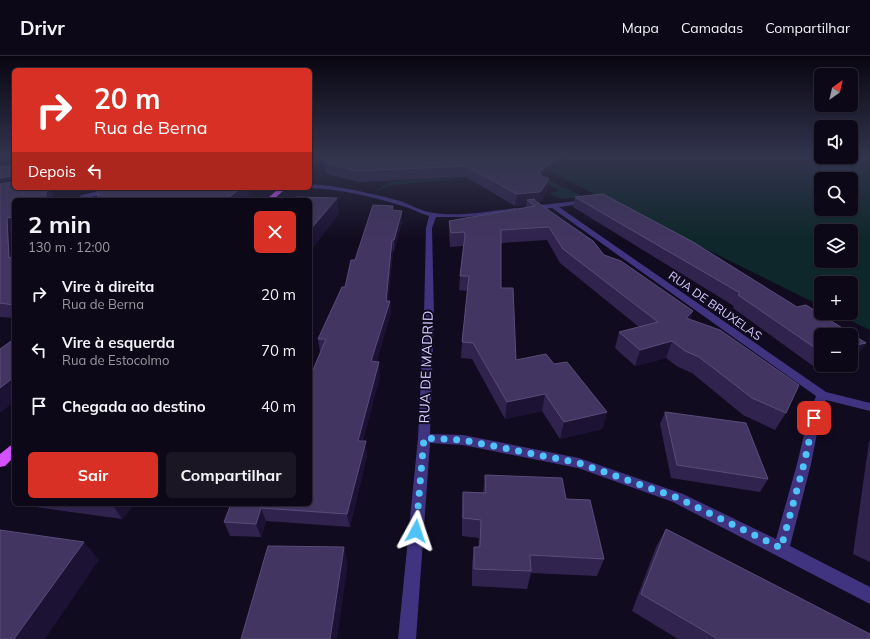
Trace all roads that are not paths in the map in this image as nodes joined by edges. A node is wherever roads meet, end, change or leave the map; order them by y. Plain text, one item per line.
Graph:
1 (318, 184) edge
2 (312, 186) edge
3 (333, 188) junction
4 (110, 190) edge
5 (278, 190) edge
6 (82, 198) edge
7 (271, 198) edge
8 (592, 202) edge
9 (554, 206) junction
10 (433, 215) junction
11 (822, 395) junction
12 (870, 407) edge
13 (424, 438) junction
14 (12, 450) edge
15 (0, 462) edge
16 (781, 548) junction
17 (870, 596) edge
18 (407, 639) edge

1 - 3 street
2 - 3 street
3 - 10 street
4 - 6 street
5 - 7 main road
8 - 9 street
9 - 10 street
9 - 11 street, RUA DE BRUXELAS
10 - 13 street, RUA DE MADRID
11 - 12 street, RUA DE BRUXELAS
11 - 16 street
13 - 16 street
13 - 18 street, RUA DE MADRID
14 - 15 main road
16 - 17 street

